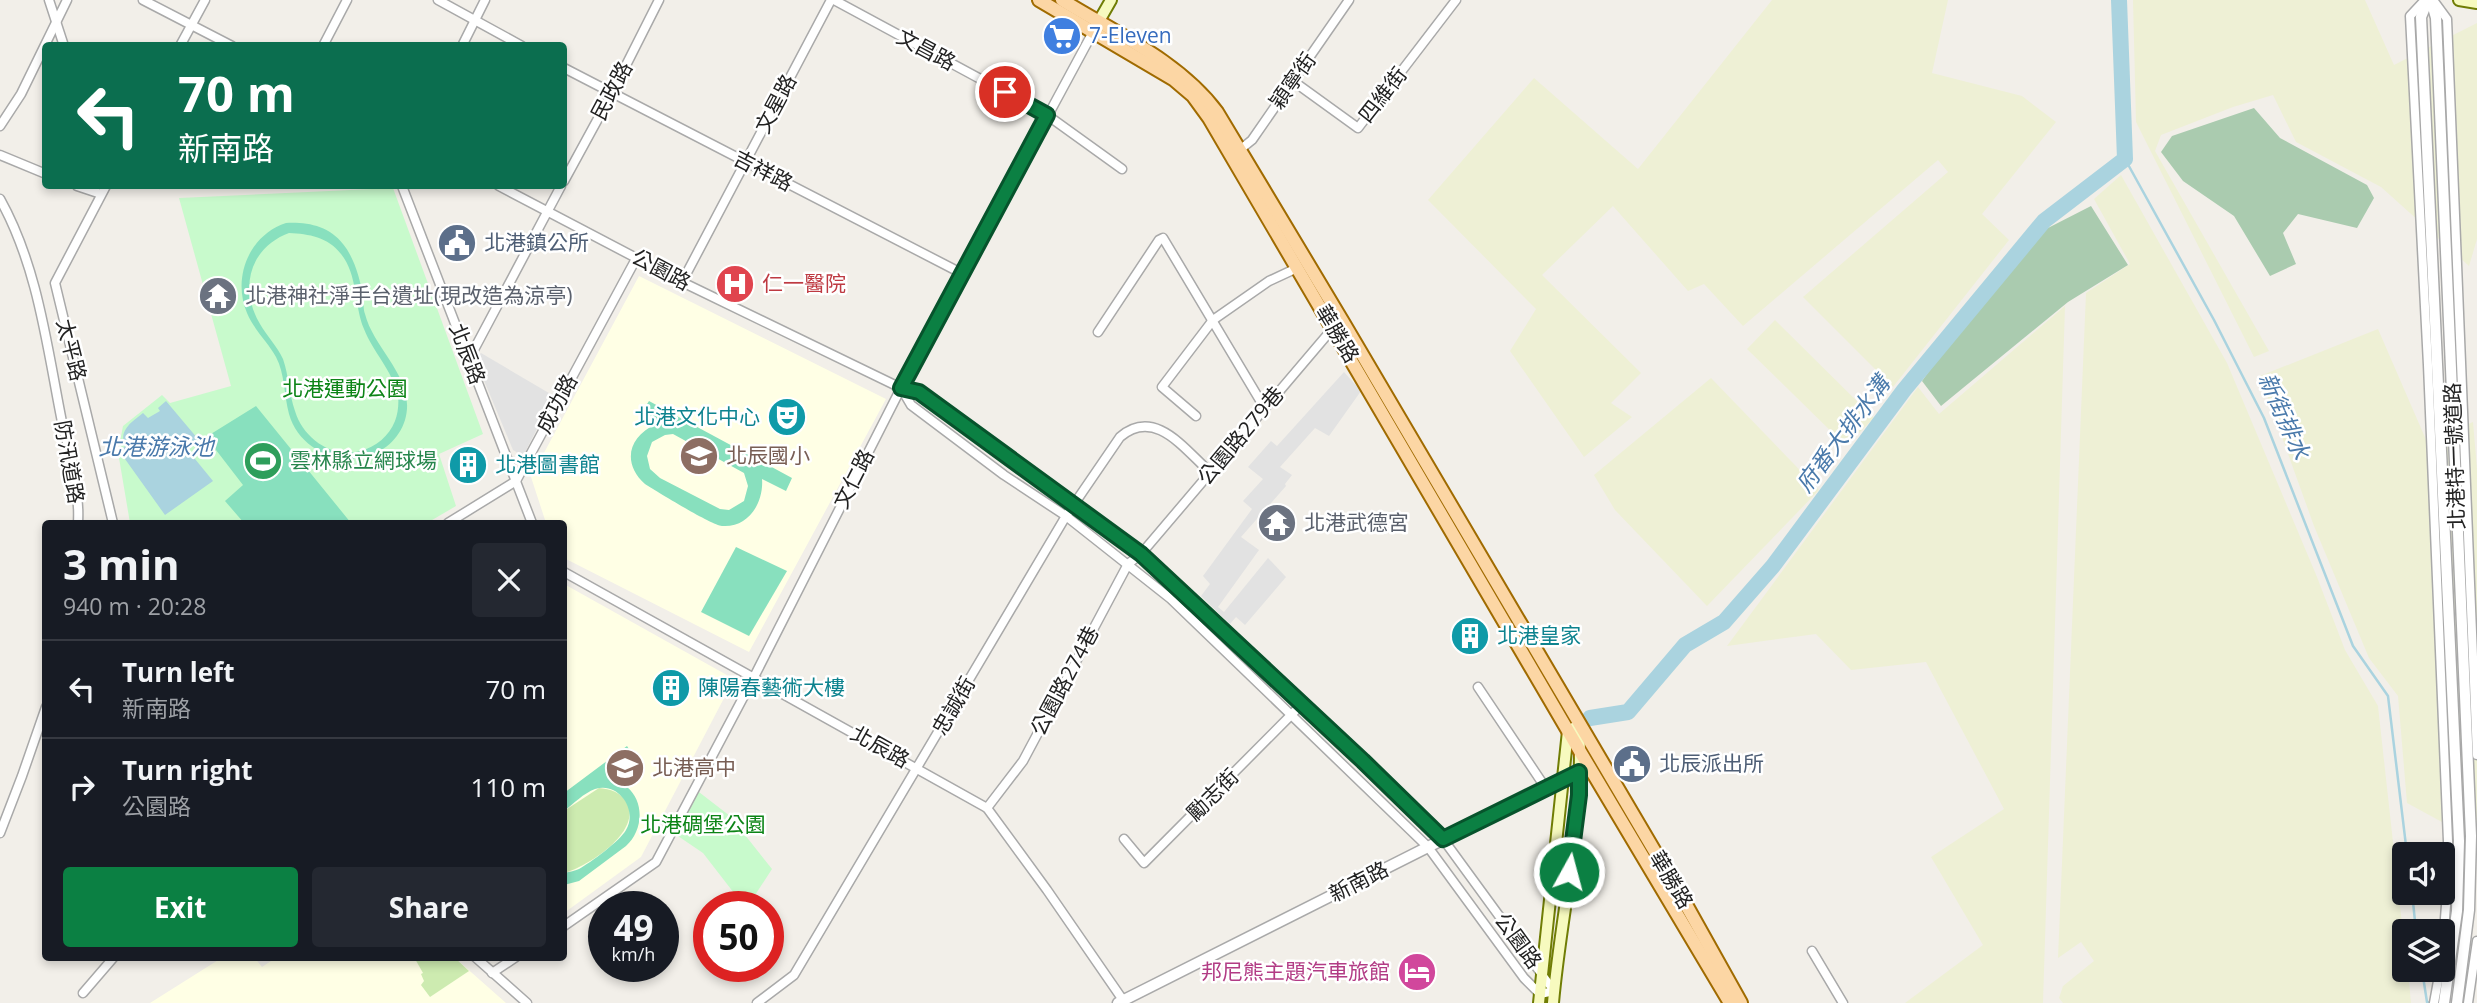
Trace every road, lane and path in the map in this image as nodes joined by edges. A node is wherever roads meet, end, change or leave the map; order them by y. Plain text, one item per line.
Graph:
1 (49, 0) edge
2 (67, 0) edge
3 (143, 0) edge
4 (205, 0) edge
5 (348, 0) edge
6 (438, 0) edge
7 (485, 0) edge
8 (659, 0) edge
9 (832, 0) edge
10 (1039, 0) edge
11 (1062, 0) edge
12 (1111, 0) edge
13 (1349, 0) edge
14 (1456, 0) edge
15 (2429, 0) edge
16 (2459, 0) edge
17 (2477, 3) edge
18 (475, 21) junction
19 (56, 22) junction
20 (192, 24) junction
21 (1096, 27) junction
22 (46, 42) edge
23 (63, 42) edge
24 (182, 42) edge
25 (225, 42) edge
26 (325, 42) edge
27 (464, 42) edge
28 (514, 42) edge
29 (42, 50) edge
30 (567, 70) edge
31 (1293, 81) junction
32 (612, 93) junction
33 (1047, 115) junction
34 (0, 126) edge
35 (1235, 153) junction
36 (0, 155) edge
37 (746, 163) junction
38 (1122, 169) dead end
39 (42, 172) edge
40 (567, 174) edge
41 (86, 189) edge
42 (104, 189) edge
43 (403, 189) edge
44 (505, 189) edge
45 (559, 189) edge
46 (101, 194) junction
47 (0, 200) edge
48 (547, 211) junction
49 (637, 257) junction
50 (1297, 268) junction
51 (963, 274) junction
52 (682, 282) junction
53 (1213, 320) junction
54 (1338, 325) junction
55 (1098, 332) dead end
56 (469, 359) junction
57 (901, 388) junction
58 (1264, 407) junction
59 (1196, 416) dead end
60 (1210, 472) junction
61 (516, 481) junction
62 (1074, 505) junction
63 (1066, 516) junction
64 (78, 520) edge
65 (112, 520) edge
66 (452, 520) edge
67 (531, 520) edge
68 (1141, 554) junction
69 (1128, 564) junction
70 (567, 574) edge
71 (754, 677) junction
72 (1478, 687) dead end
73 (1302, 704) junction
74 (1292, 716) junction
75 (42, 718) edge
76 (1574, 728) junction
77 (2477, 755) edge
78 (1589, 765) junction
79 (917, 768) junction
80 (1565, 778) junction
81 (1545, 787) junction
82 (987, 808) junction
83 (0, 833) edge
84 (1124, 839) dead end
85 (1443, 839) junction
86 (1428, 847) junction
87 (2445, 919) edge
88 (567, 924) edge
89 (2477, 941) edge
90 (1812, 951) dead end
91 (111, 961) edge
92 (479, 961) edge
93 (510, 961) edge
94 (492, 973) junction
95 (1542, 973) junction
96 (1554, 991) junction
97 (83, 993) dead end
98 (2442, 996) edge
99 (1540, 998) edge
100 (2458, 1000) edge
101 (2469, 1001) edge
102 (1122, 1002) edge
103 (527, 1003) edge
104 (757, 1003) edge
105 (1553, 1003) edge
106 (1730, 1003) edge
107 (1741, 1003) edge
108 (1843, 1003) edge
109 (2434, 1003) edge

1 - 19 street
2 - 19 street
3 - 20 street
4 - 20 street
5 - 26 street
6 - 18 street
7 - 18 street
8 - 32 street, 民政路
9 - 33 street, 文昌路
9 - 37 street, 文星路
10 - 21 main road, 華勝路
11 - 21 main road, 華勝路
12 - 21 main road, 文仁路
13 - 31 street, 穎寧街
14 - 31 street, 四維街
15 - 77 street, 北港特一號道路
15 - 87 street, 北港特一號道路
15 - 98 street, 北港特一號道路
15 - 100 street, 北港特一號道路
16 - 17 main road
18 - 27 street
18 - 28 street
19 - 22 street
19 - 23 street
20 - 24 street
20 - 25 street
21 - 33 street, 文仁路
21 - 35 main road, 華勝路
29 - 34 street
30 - 32 street, 吉祥路
31 - 35 street, 穎寧街
32 - 37 street, 吉祥路
32 - 40 street, 民政路
33 - 38 street, 文昌路
33 - 51 street, 文仁路
35 - 50 main road, 華勝路
35 - 54 main road, 華勝路
36 - 39 street
37 - 51 street, 吉祥路
37 - 52 street, 文星路
41 - 46 street
42 - 46 street, 太平路
43 - 56 street, 北辰路
44 - 48 street, 公園路
45 - 48 street, 民政路
46 - 65 street, 太平路
47 - 64 street, 防汛道路
48 - 49 street, 公園路
48 - 56 street, 民政路
49 - 52 street, 公園路
49 - 61 street, 成功路
50 - 53 street
50 - 54 main road, 華勝路
51 - 57 street, 文仁路
52 - 57 street, 公園路
53 - 55 street
53 - 58 street
53 - 59 street
54 - 58 street, 公園路279巷
54 - 76 main road, 華勝路
56 - 61 street, 北辰路
57 - 62 street, 公園路
57 - 63 street, 公園路
57 - 71 street, 文仁路
58 - 60 street, 公園路279巷
60 - 62 street, 忠誠街
60 - 68 street, 公園路279巷
61 - 66 street
61 - 67 street, 北辰路
62 - 63 street, 忠誠街
62 - 68 street, 公園路
63 - 69 street, 公園路
63 - 79 street, 忠誠街
68 - 69 street, 公園路274巷
68 - 73 street, 公園路
69 - 74 street, 公園路
69 - 82 street, 公園路274巷
70 - 71 street, 北辰路
71 - 79 street, 北辰路
71 - 88 street, 文仁路
72 - 81 street
73 - 74 street, 勵志街
73 - 85 street, 公園路
74 - 84 street, 勵志街
74 - 86 street, 公園路
75 - 83 street
76 - 78 main road
76 - 78 main road
76 - 80 main road
78 - 80 street, 新南路
78 - 96 main road
78 - 106 main road, 華勝路
78 - 107 main road, 華勝路
79 - 82 street, 北辰路
79 - 104 street, 忠誠街
80 - 81 street, 新南路
80 - 95 main road
81 - 85 street, 新南路
82 - 102 street, 北辰路
85 - 86 street, 新南路
85 - 95 street, 公園路
86 - 99 street, 公園路
86 - 102 street, 新南路
89 - 101 street
90 - 108 street
91 - 97 street
92 - 94 street
93 - 94 street
94 - 103 street
95 - 96 street, 公園路
95 - 99 main road
96 - 99 street, 公園路
96 - 105 main road
98 - 109 street

